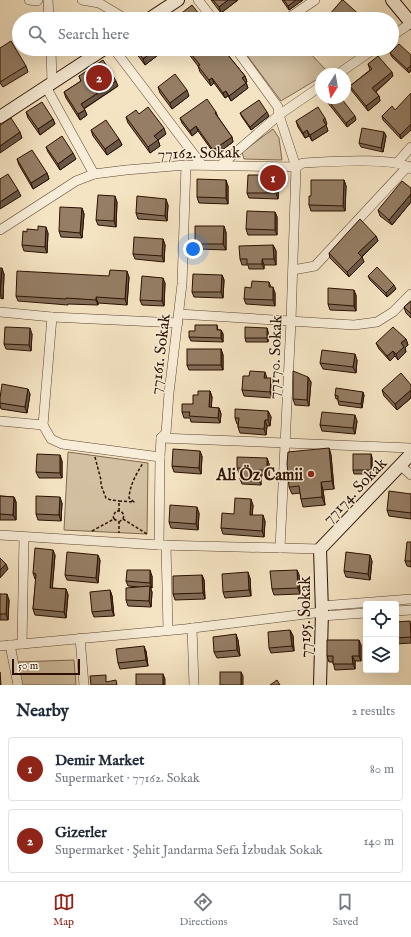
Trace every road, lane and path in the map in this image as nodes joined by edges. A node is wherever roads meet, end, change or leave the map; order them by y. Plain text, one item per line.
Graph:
1 (29, 0) edge
2 (38, 0) edge
3 (48, 0) edge
4 (82, 0) edge
5 (178, 0) edge
6 (198, 0) edge
7 (315, 0) edge
8 (392, 0) edge
9 (49, 12) edge
10 (114, 12) edge
11 (160, 12) edge
12 (207, 12) edge
13 (297, 12) edge
14 (411, 23) edge
15 (399, 31) edge
16 (51, 56) edge
17 (93, 56) edge
18 (119, 56) edge
19 (243, 56) edge
20 (364, 56) edge
21 (347, 68) edge
22 (49, 85) junction
23 (315, 90) edge
24 (279, 116) junction
25 (0, 117) edge
26 (411, 147) edge
27 (397, 163) junction
28 (186, 165) junction
29 (202, 165) junction
30 (222, 166) junction
31 (296, 167) junction
32 (410, 168) edge
33 (94, 174) junction
34 (0, 230) edge
35 (293, 270) junction
36 (411, 294) edge
37 (0, 312) edge
38 (52, 317) junction
39 (178, 318) junction
40 (291, 320) junction
41 (0, 421) edge
42 (42, 425) junction
43 (161, 438) junction
44 (286, 444) junction
45 (93, 448) junction
46 (411, 448) edge
47 (411, 454) edge
48 (148, 455) junction
49 (160, 457) junction
50 (400, 465) junction
51 (411, 476) edge
52 (119, 501) junction
53 (119, 511) junction
54 (114, 519) junction
55 (123, 519) junction
56 (119, 522) junction
57 (89, 533) dead end
58 (119, 534) dead end
59 (147, 534) dead end
60 (0, 535) edge
61 (24, 537) junction
62 (162, 545) junction
63 (280, 548) junction
64 (320, 549) junction
65 (411, 599) edge
66 (411, 610) edge
67 (322, 611) junction
68 (399, 611) edge
69 (363, 613) edge
70 (192, 628) junction
71 (168, 630) junction
72 (80, 638) junction
73 (0, 642) edge
74 (22, 644) junction
75 (10, 645) junction
76 (0, 646) edge
77 (18, 685) edge
78 (84, 685) edge
79 (194, 685) edge
80 (320, 685) edge

1 - 2 street
3 - 9 street
4 - 10 street
5 - 11 main road
6 - 12 street
7 - 13 street
8 - 14 main road
14 - 15 street
16 - 22 street
17 - 22 main road
18 - 29 street
19 - 24 street
20 - 21 street
22 - 25 main road
22 - 33 street
23 - 24 street
24 - 30 street
24 - 31 street
26 - 27 street
27 - 31 street, 77162. Sokak
27 - 32 street, 77162. Sokak
28 - 29 street, 77162. Sokak
28 - 33 street, 77162. Sokak
28 - 39 street, 77161. Sokak
29 - 30 street, 77162. Sokak
30 - 31 street, 77162. Sokak
31 - 35 street, 77170. Sokak
32 - 35 street
33 - 34 street, 77162. Sokak
35 - 40 street, 77170. Sokak
36 - 40 street
37 - 38 street
38 - 39 street
38 - 42 street
39 - 40 street
39 - 43 street, 77161. Sokak
40 - 44 street, 77170. Sokak
41 - 42 street
42 - 45 street
43 - 44 street
43 - 49 street, 77161. Sokak
44 - 46 street
44 - 63 street, 77170. Sokak
45 - 48 street
45 - 52 path
47 - 50 main road, 77174. Sokak
48 - 49 street
48 - 52 path
49 - 62 street, 77161. Sokak
50 - 51 street
50 - 64 main road, 77174. Sokak
52 - 53 path
53 - 54 path
53 - 55 path
54 - 56 path
54 - 57 path
55 - 56 path
55 - 59 path
56 - 58 path
60 - 61 street
61 - 62 street
61 - 74 street
62 - 63 street
62 - 71 street, 77161. Sokak
63 - 64 street
64 - 67 main road, 77195. Sokak
65 - 67 street
66 - 68 street
67 - 69 street
67 - 70 street
67 - 80 main road, 77195. Sokak
70 - 71 street
70 - 79 street
71 - 72 street
72 - 74 street
72 - 78 street
73 - 75 street
74 - 75 street
75 - 76 street
75 - 77 street

